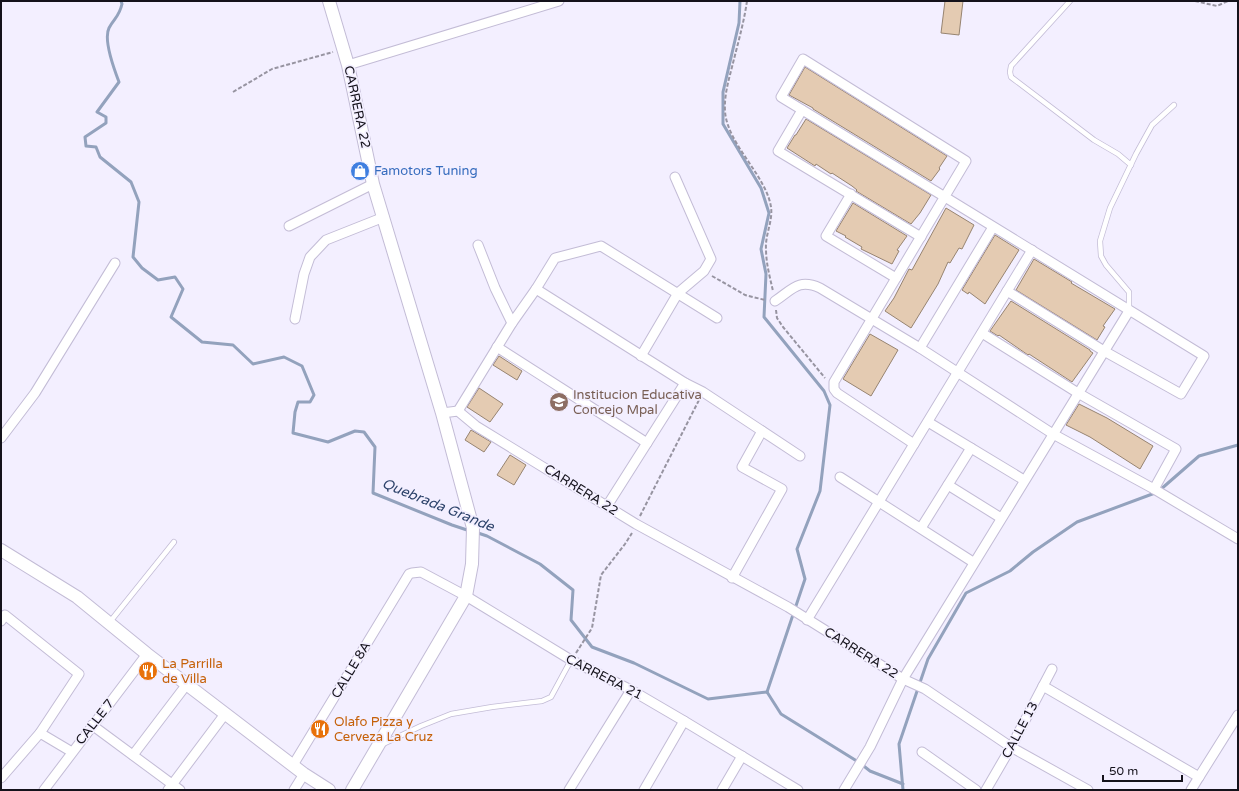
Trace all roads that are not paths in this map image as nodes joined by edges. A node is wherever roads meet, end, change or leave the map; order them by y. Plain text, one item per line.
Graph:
1 (329, 1) edge
2 (559, 1) edge
3 (1070, 1) edge
4 (348, 65) junction
5 (1174, 105) dead end
6 (802, 110) junction
7 (1131, 165) junction
8 (675, 177) dead end
9 (373, 184) junction
10 (851, 194) junction
11 (946, 197) junction
12 (384, 217) junction
13 (289, 226) dead end
14 (993, 227) junction
15 (922, 236) junction
16 (478, 245) dead end
17 (1032, 250) junction
18 (116, 263) dead end
19 (896, 278) junction
20 (536, 289) junction
21 (1007, 292) junction
22 (678, 293) junction
23 (772, 301) road end
24 (1129, 311) junction
25 (717, 318) dead end
26 (872, 318) junction
27 (295, 319) dead end
28 (512, 323) junction
29 (982, 333) junction
30 (497, 347) junction
31 (920, 348) junction
32 (1104, 351) junction
33 (641, 356) junction
34 (958, 372) junction
35 (685, 383) junction
36 (1078, 392) junction
37 (458, 411) junction
38 (442, 413) junction
39 (928, 422) junction
40 (762, 431) junction
41 (1053, 434) junction
42 (1, 438) edge
43 (647, 444) junction
44 (914, 444) junction
45 (971, 448) junction
46 (800, 456) dead end
47 (840, 478) dead end
48 (1024, 480) junction
49 (948, 485) junction
50 (1157, 492) junction
51 (879, 502) junction
52 (607, 506) junction
53 (1000, 518) junction
54 (920, 528) junction
55 (1238, 539) edge
56 (174, 542) dead end
57 (1, 550) edge
58 (973, 562) junction
59 (409, 574) joint
60 (732, 578) junction
61 (466, 596) junction
62 (804, 617) junction
63 (1, 621) edge
64 (109, 623) junction
65 (147, 654) junction
66 (570, 660) junction
67 (1052, 668) dead end
68 (903, 679) junction
69 (187, 684) junction
70 (1043, 686) junction
71 (631, 690) junction
72 (225, 714) junction
73 (1238, 715) edge
74 (684, 721) junction
75 (92, 725) junction
76 (40, 733) junction
77 (377, 747) junction
78 (1011, 747) junction
79 (72, 752) junction
80 (922, 752) dead end
81 (133, 755) junction
82 (742, 756) junction
83 (293, 765) junction
84 (304, 774) junction
85 (1199, 777) junction
86 (1, 778) edge
87 (49, 788) edge
88 (173, 788) edge
89 (297, 789) edge
90 (329, 790) edge
91 (352, 790) edge
92 (569, 790) edge
93 (644, 790) edge
94 (722, 790) edge
95 (798, 790) edge
96 (844, 790) edge
97 (976, 790) edge
98 (986, 790) edge
99 (1088, 790) edge
100 (1191, 790) edge

1 - 4 main road, CARRERA 22
2 - 4 street
3 - 7 lane
4 - 9 main road, CARRERA 22
5 - 7 lane
6 - 10 street
6 - 11 street
6 - 11 street
7 - 24 lane
8 - 22 street
9 - 12 main road, CARRERA 22
9 - 13 street
10 - 15 street
10 - 19 street
11 - 14 street
11 - 15 street
12 - 27 street
12 - 38 main road, CARRERA 22
14 - 17 street
14 - 31 street
15 - 19 street
16 - 28 street
17 - 21 street
17 - 24 street
18 - 42 street
19 - 26 street
20 - 22 street
20 - 28 street
20 - 33 street
21 - 29 street
21 - 32 street
22 - 25 street
22 - 33 street
23 - 26 street
24 - 32 street
24 - 32 street
26 - 31 street
26 - 44 street
28 - 30 street
29 - 34 street
29 - 36 street
30 - 37 street
30 - 43 street
31 - 34 street
32 - 36 street
33 - 35 street
34 - 39 street
34 - 41 street
35 - 40 street
35 - 43 street
36 - 41 street
36 - 50 street
37 - 38 street
37 - 52 street, CARRERA 22
38 - 61 main road, CARRERA 22
39 - 44 street
39 - 45 street
40 - 46 street
40 - 60 street
41 - 48 street
41 - 50 street
43 - 52 street
44 - 51 street
45 - 48 street
45 - 49 street
47 - 51 street
48 - 53 street
49 - 53 street
49 - 54 street
50 - 55 street
51 - 54 street
51 - 62 street
52 - 60 street, CARRERA 22
53 - 58 street
54 - 58 street
56 - 64 lane
57 - 64 main road
58 - 68 street
59 - 61 street, CARRERA 21
59 - 83 street, CALLE 8A
60 - 62 street, CARRERA 22
61 - 66 street, CARRERA 21
61 - 77 main road, CARRERA 22
62 - 68 street, CARRERA 22
63 - 76 street
64 - 65 main road
65 - 69 main road
65 - 75 street, CALLE 7
66 - 71 street, CARRERA 21
66 - 77 lane
67 - 70 street, CALLE 13
68 - 78 street, CARRERA 22
68 - 96 street
69 - 72 main road
69 - 81 street
70 - 78 street, CALLE 13
70 - 85 street
71 - 74 street, CARRERA 21
71 - 92 street
72 - 83 main road
72 - 88 street
73 - 85 street
74 - 82 street, CARRERA 21
74 - 93 street
75 - 79 street, CALLE 7
75 - 81 street
76 - 79 street
76 - 86 street
77 - 91 main road, CARRERA 22
78 - 98 street, CALLE 13
78 - 99 street, CARRERA 22
79 - 87 street, CALLE 7
80 - 97 street
81 - 88 street
82 - 94 street
82 - 95 street, CARRERA 21
83 - 84 main road
84 - 89 street
84 - 90 main road
85 - 100 street

